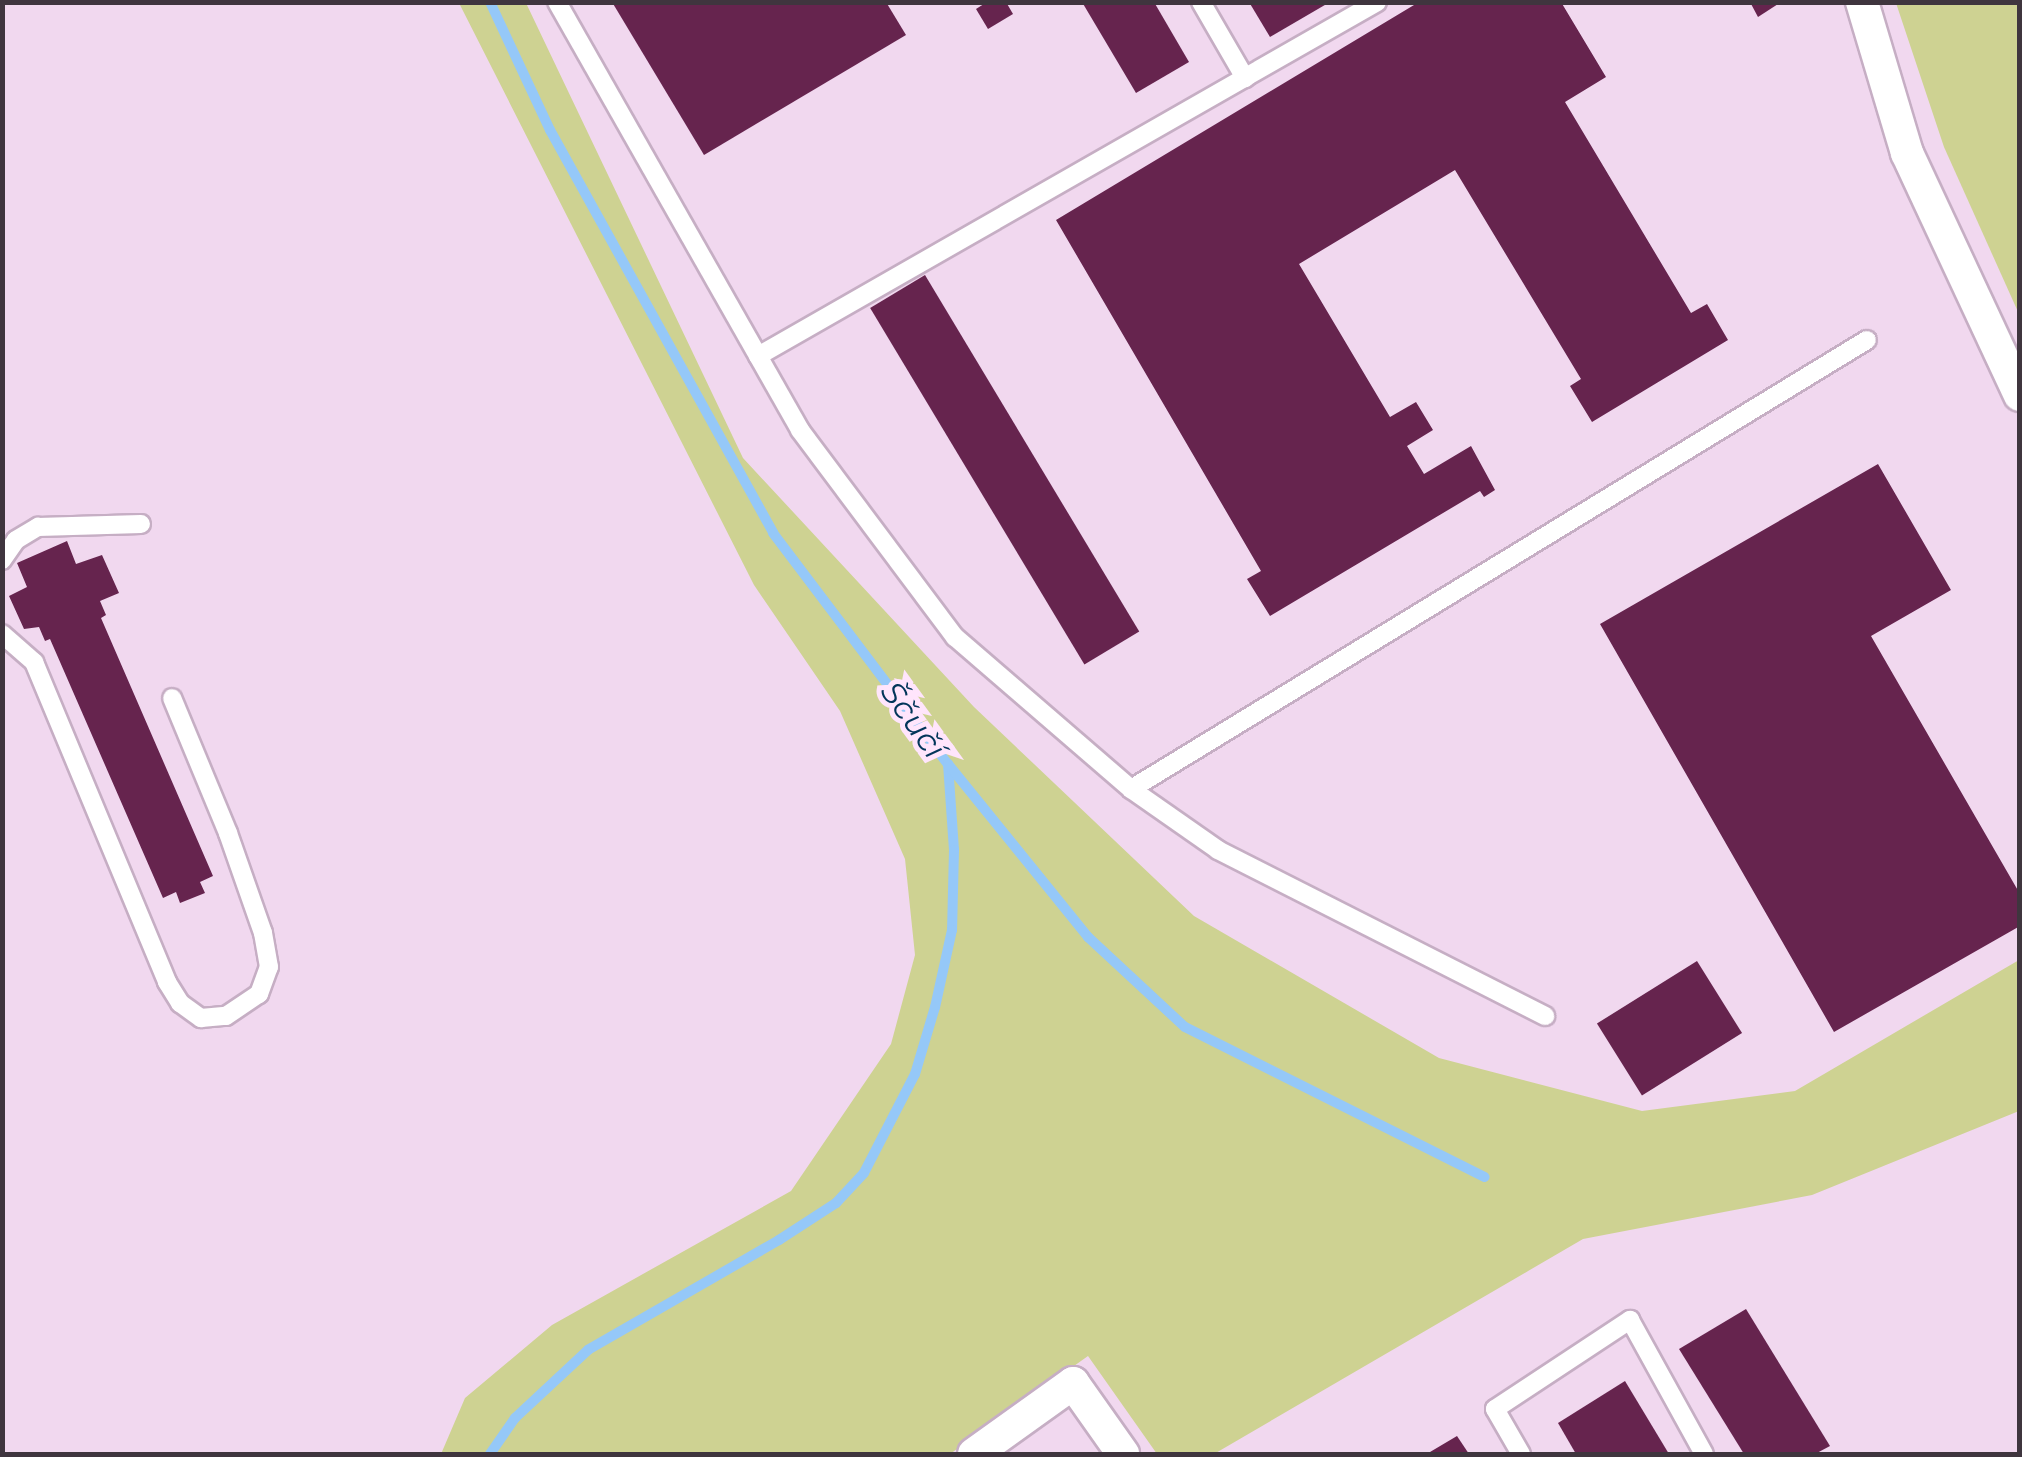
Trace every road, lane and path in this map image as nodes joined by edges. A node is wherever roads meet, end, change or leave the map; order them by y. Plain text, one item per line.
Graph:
1 (557, 2) edge
2 (1201, 2) edge
3 (1377, 2) edge
4 (1862, 2) edge
5 (1245, 78) junction
6 (1868, 340) dead end
7 (758, 356) junction
8 (2020, 395) edge
9 (141, 524) dead end
10 (2, 560) edge
11 (2, 634) edge
12 (172, 698) dead end
13 (1132, 789) junction
14 (1545, 1016) dead end
15 (974, 1454) edge
16 (1123, 1454) edge
17 (1521, 1454) edge
18 (1704, 1454) edge

1 - 7 lane
2 - 5 lane
3 - 5 lane
4 - 8 street
5 - 7 lane
6 - 13 lane
7 - 13 lane
9 - 10 lane
11 - 12 lane
13 - 14 lane
15 - 16 street
17 - 18 lane

